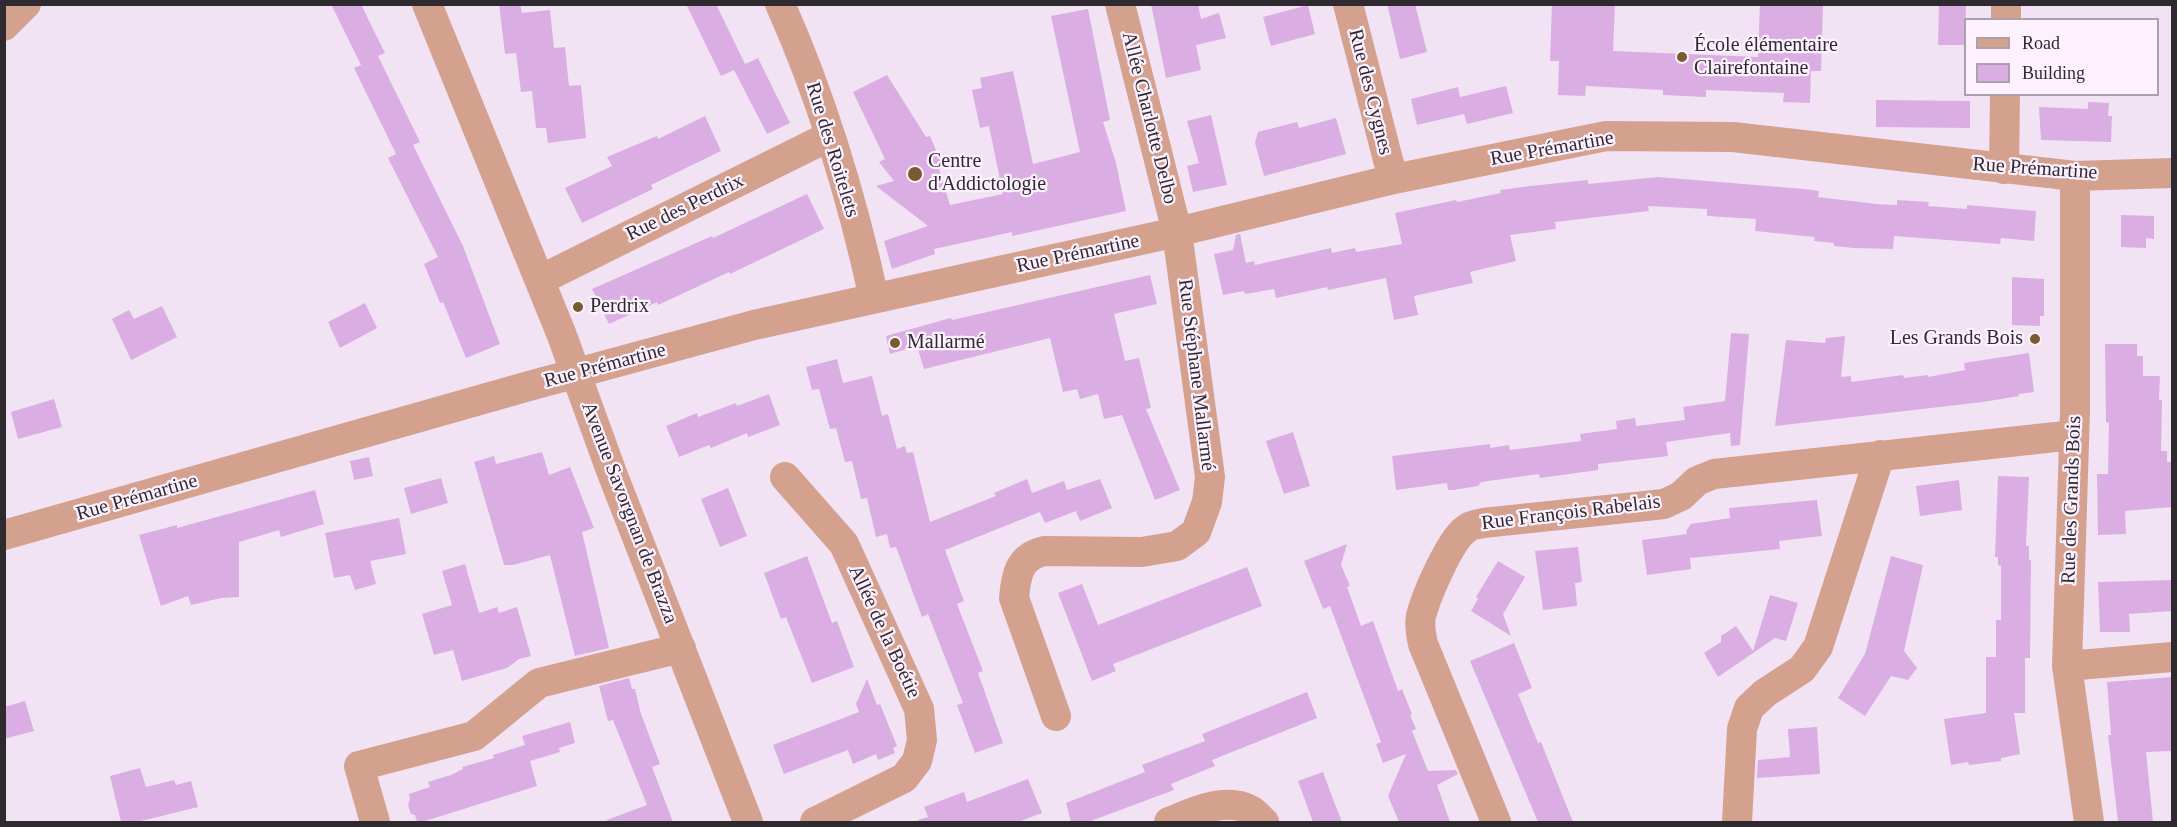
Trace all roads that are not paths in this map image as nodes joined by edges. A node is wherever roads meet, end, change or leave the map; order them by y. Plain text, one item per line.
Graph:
1 (26, 4) edge
2 (427, 4) edge
3 (780, 4) edge
4 (1120, 4) edge
5 (1348, 4) edge
6 (4, 27) edge
7 (2005, 96) edge
8 (830, 136) junction
9 (2004, 169) junction
10 (2172, 173) edge
11 (2075, 176) junction
12 (1394, 179) junction
13 (1177, 232) junction
14 (540, 280) junction
15 (874, 298) junction
16 (576, 374) junction
17 (2074, 435) junction
18 (1880, 455) junction
19 (785, 477) dead end
20 (4, 535) edge
21 (681, 648) junction
22 (2172, 657) edge
23 (2067, 666) junction
24 (1056, 716) dead end
25 (1257, 816) edge
26 (375, 822) edge
27 (748, 822) edge
28 (815, 822) edge
29 (1168, 822) edge
30 (1496, 822) edge
31 (1737, 822) edge
32 (2089, 822) edge

1 - 6 street
2 - 14 street, Avenue Savorgnan de Brazza
3 - 8 street, Rue des Roitelets
4 - 13 street, Allée Charlotte Delbo
5 - 12 street, Rue des Cygnes
7 - 9 street
8 - 14 street, Rue des Perdrix
8 - 15 street, Rue des Roitelets
9 - 11 street, Rue Prémartine
9 - 12 street, Rue Prémartine
10 - 11 street, Rue Prémartine
11 - 17 street, Rue des Grands Bois
12 - 13 street, Rue Prémartine
13 - 15 street, Rue Prémartine
13 - 24 street, Rue Stéphane Mallarmé
14 - 16 street, Avenue Savorgnan de Brazza
15 - 16 street, Rue Prémartine
16 - 20 street, Rue Prémartine
16 - 21 street, Avenue Savorgnan de Brazza
17 - 18 street, Rue François Rabelais
17 - 23 street, Rue des Grands Bois
18 - 30 street, Rue François Rabelais
18 - 31 street
19 - 28 street, Allée de la Boétie
21 - 26 street
21 - 27 street, Avenue Savorgnan de Brazza
22 - 23 street
23 - 32 street, Rue des Grands Bois
25 - 29 street

